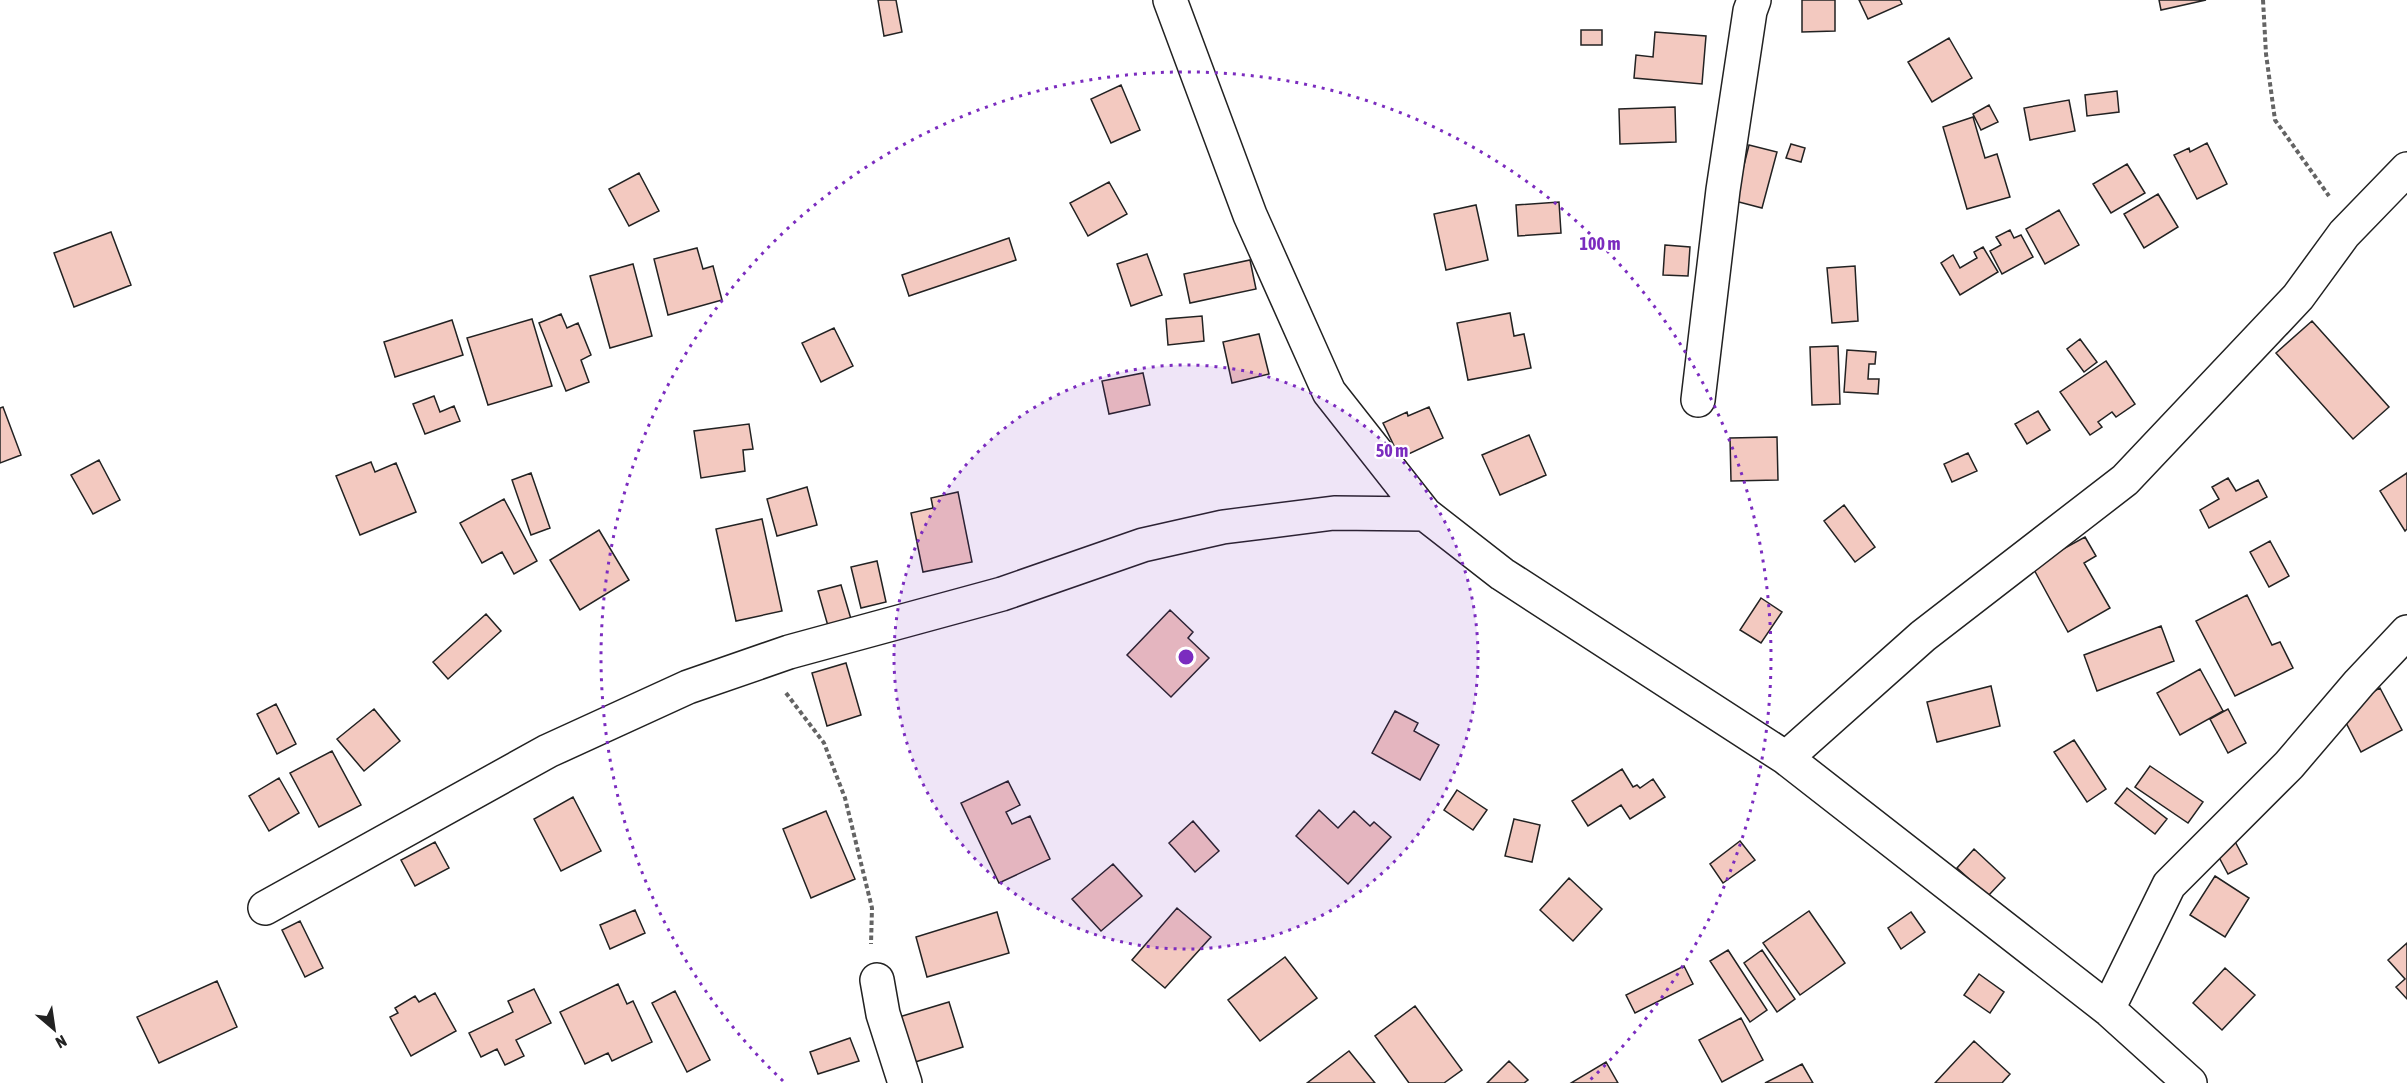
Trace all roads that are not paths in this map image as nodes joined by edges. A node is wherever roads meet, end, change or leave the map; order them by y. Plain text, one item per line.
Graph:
1 (1170, 0) edge
2 (1754, 0) edge
3 (2407, 169) edge
4 (1698, 400) dead end
5 (1425, 514) junction
6 (2407, 632) edge
7 (1786, 758) junction
8 (265, 908) dead end
9 (877, 980) road end
10 (2108, 1009) junction
11 (905, 1083) edge
12 (2190, 1083) edge

1 - 5 street
2 - 4 street
3 - 7 street
5 - 7 street
5 - 8 street
6 - 10 street
7 - 10 street
9 - 11 street
10 - 12 street

